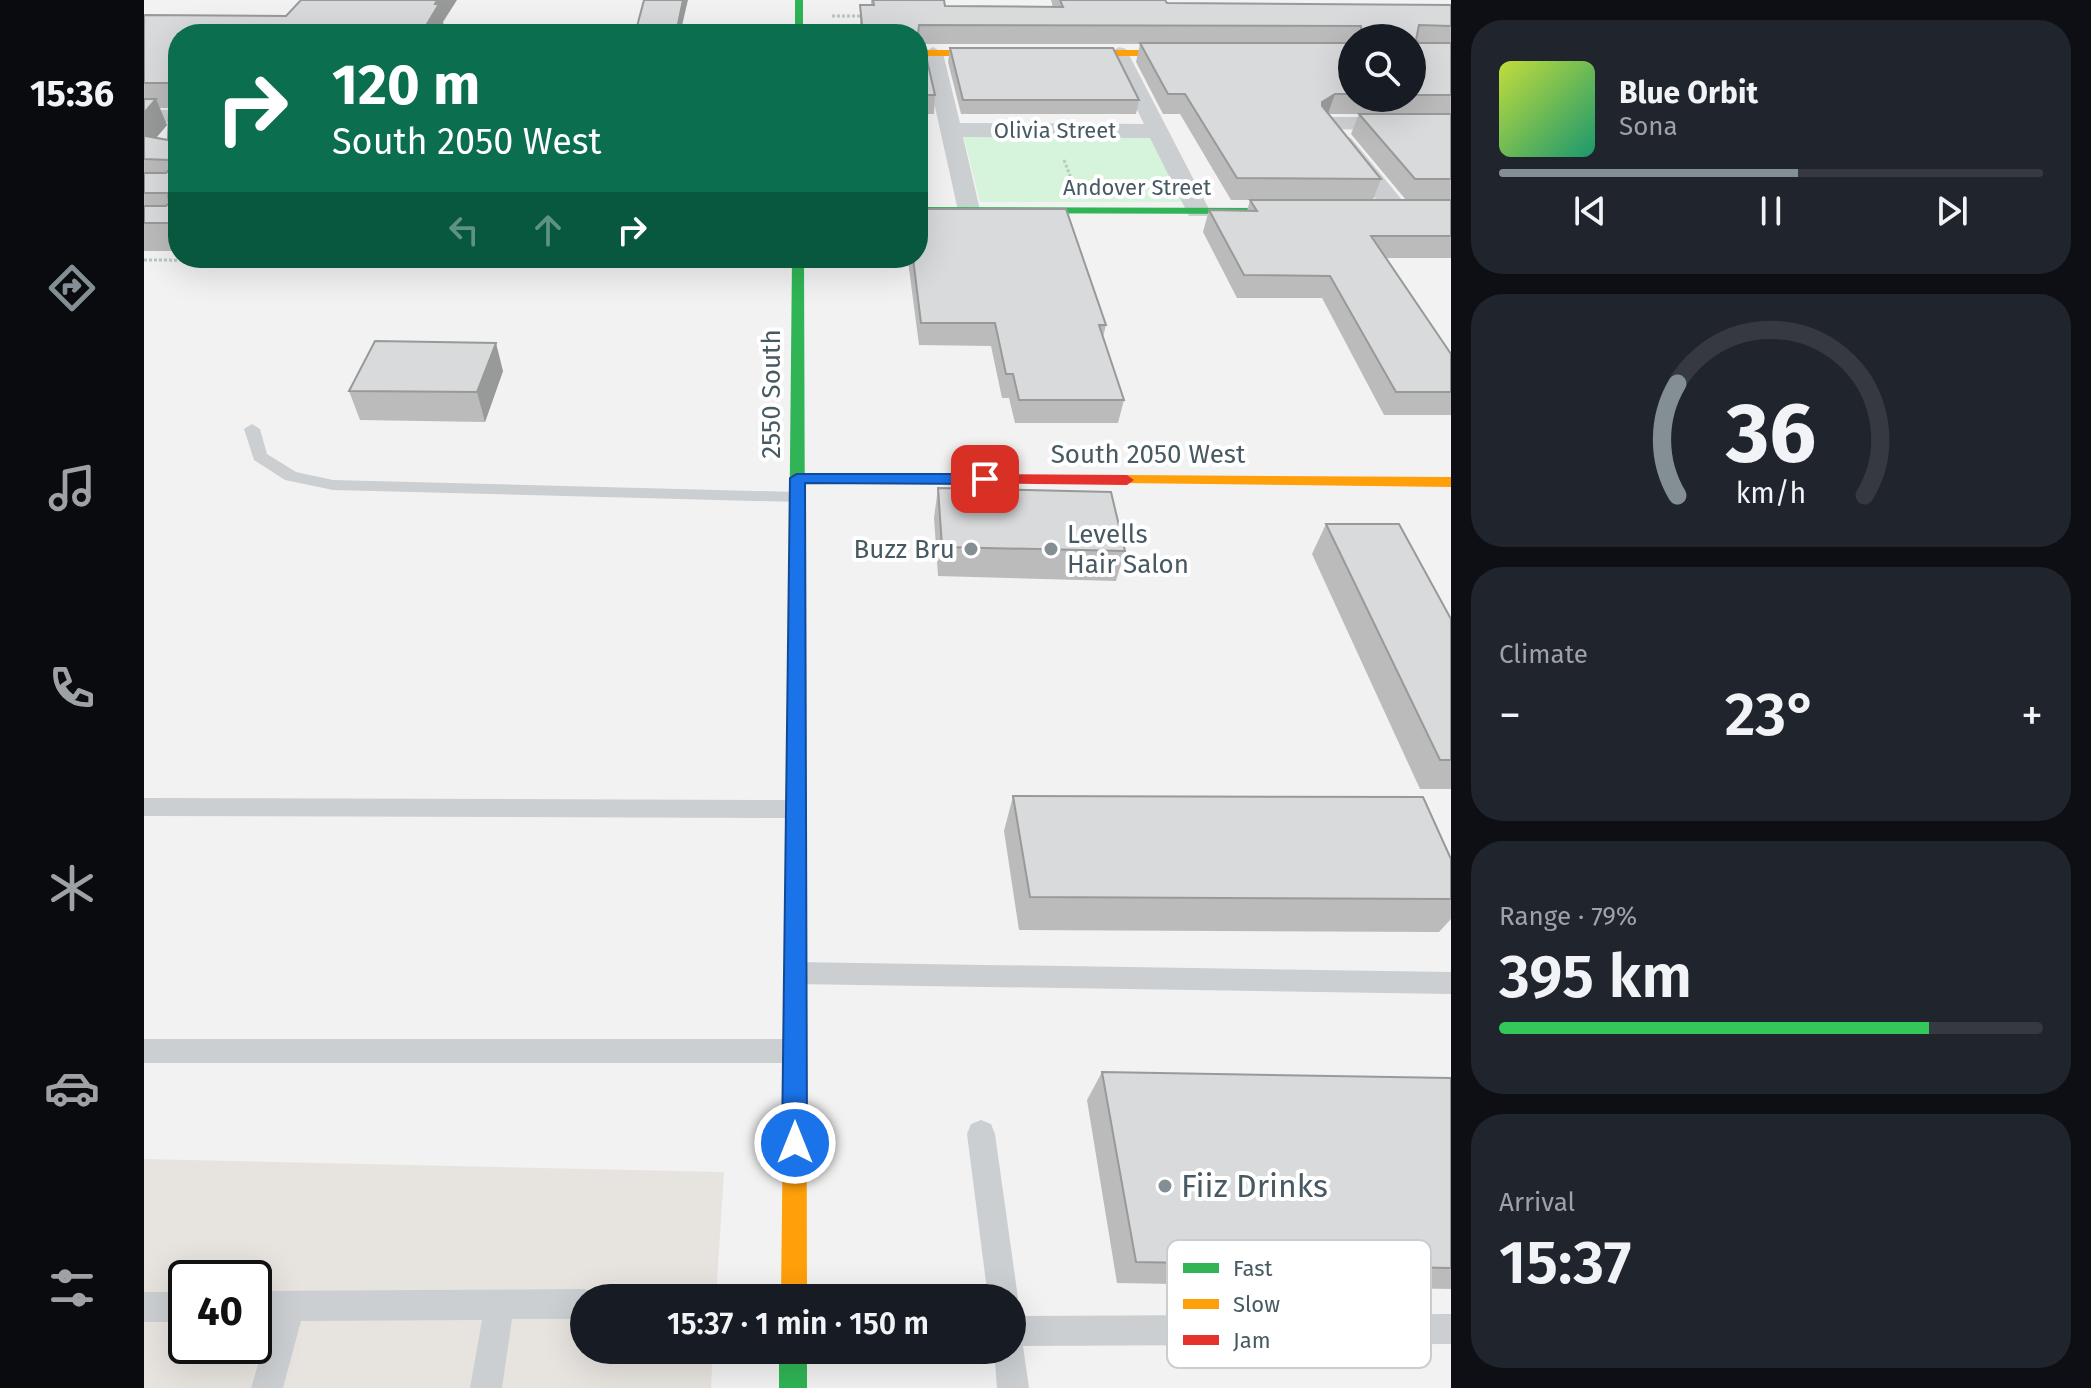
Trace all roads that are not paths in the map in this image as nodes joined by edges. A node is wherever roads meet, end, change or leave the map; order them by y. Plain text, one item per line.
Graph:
1 (799, 0) edge
2 (799, 24) edge
3 (928, 53) edge
4 (1119, 53) junction
5 (1212, 53) edge
6 (928, 59) edge
7 (144, 116) edge
8 (168, 124) edge
9 (1451, 124) edge
10 (951, 130) junction
11 (1159, 131) junction
12 (928, 210) edge
13 (968, 210) junction
14 (1198, 211) junction
15 (1321, 211) edge
16 (1368, 211) edge
17 (1405, 211) joint
18 (798, 268) edge
19 (252, 429) dead end
20 (1451, 482) edge
21 (797, 487) junction
22 (144, 807) edge
23 (796, 809) junction
24 (795, 973) junction
25 (1451, 983) edge
26 (144, 1051) edge
27 (795, 1051) junction
28 (981, 1134) dead end
29 (794, 1284) edge
30 (1001, 1284) edge
31 (570, 1304) edge
32 (290, 1305) junction
33 (499, 1305) junction
34 (272, 1306) edge
35 (144, 1307) edge
36 (168, 1307) edge
37 (1431, 1329) edge
38 (1451, 1329) edge
39 (1167, 1330) edge
40 (1026, 1331) edge
41 (793, 1364) edge
42 (1010, 1364) edge
43 (267, 1388) edge
44 (486, 1388) edge
45 (793, 1388) edge
46 (1013, 1388) edge

1 - 2 street
3 - 4 street
4 - 5 street
4 - 11 street
6 - 10 street
7 - 8 street
9 - 17 street
10 - 11 street, Olivia Street
10 - 13 street
11 - 14 street
12 - 13 street, Andover Street
13 - 14 street, Andover Street
14 - 15 street, Andover Street
16 - 17 street
18 - 21 street, 2550 South
19 - 21 lane
20 - 21 street, South 2050 West
21 - 23 street, 2550 South
22 - 23 lane
23 - 24 street, 2550 South
24 - 25 lane
24 - 27 street, 2550 South
26 - 27 lane
27 - 29 street, 2550 South
28 - 30 lane
31 - 33 lane
32 - 33 lane
32 - 34 lane
32 - 43 lane
33 - 44 lane
35 - 36 lane
37 - 38 lane
39 - 40 lane
41 - 45 street
42 - 46 lane

